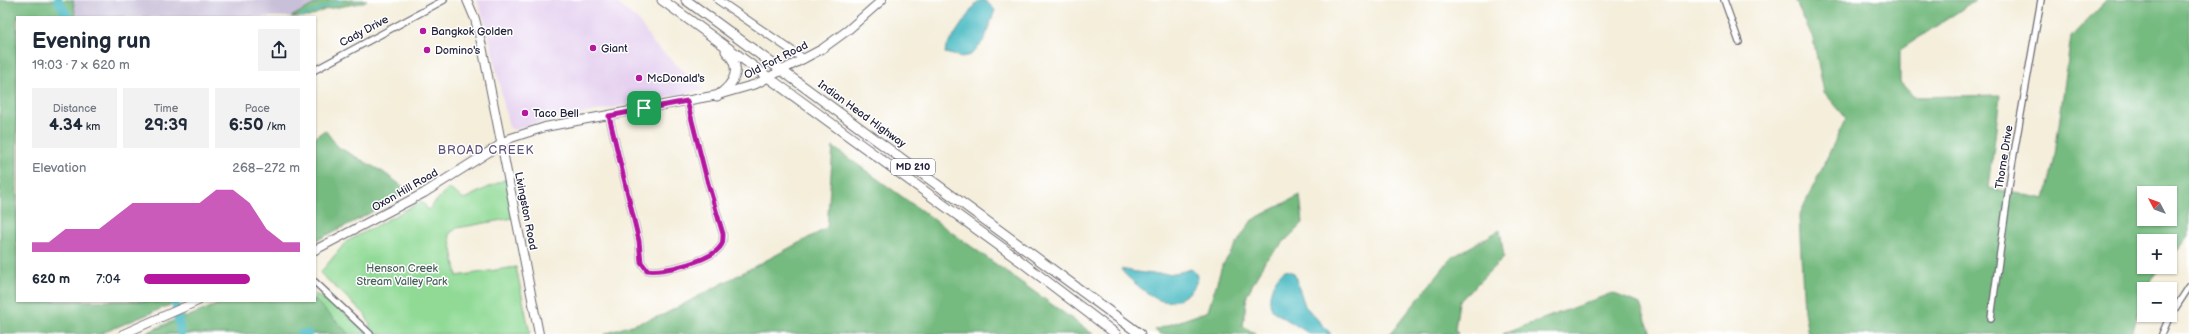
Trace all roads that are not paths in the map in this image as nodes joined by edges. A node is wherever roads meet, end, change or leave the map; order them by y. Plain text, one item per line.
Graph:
1 (444, 0) edge
2 (467, 0) edge
3 (662, 0) edge
4 (686, 0) edge
5 (718, 0) edge
6 (882, 0) edge
7 (1724, 0) edge
8 (2041, 0) edge
9 (710, 35) junction
10 (1739, 42) dead end
11 (804, 59) junction
12 (316, 69) edge
13 (783, 71) junction
14 (768, 78) junction
15 (717, 96) junction
16 (687, 101) junction
17 (609, 116) junction
18 (502, 143) junction
19 (316, 249) edge
20 (316, 283) edge
21 (2189, 287) edge
22 (195, 302) edge
23 (1991, 318) dead end
24 (123, 334) edge
25 (370, 334) edge
26 (539, 334) edge
27 (1116, 334) edge
28 (1140, 334) edge
29 (2162, 334) edge

1 - 12 street, Cady Drive
2 - 18 main road, Livingston Road
3 - 9 highway, MD 210
4 - 13 highway, Indian Head Highway / MD 210
5 - 11 street
6 - 11 main road, Old Fort Road
7 - 10 street
8 - 23 street, Thorne Drive
9 - 14 highway, MD 210
9 - 15 highway
11 - 13 main road, Old Fort Road
13 - 14 main road, Old Fort Road
13 - 28 highway, Indian Head Highway / MD 210
14 - 15 main road, Old Fort Road
14 - 27 highway, MD 210
15 - 16 main road, Old Fort Road
16 - 17 main road, Old Fort Road
16 - 17 street
17 - 18 main road, Old Fort Road
18 - 19 main road, Oxon Hill Road
18 - 26 main road, Livingston Road
20 - 25 street
21 - 29 street
22 - 24 main road

